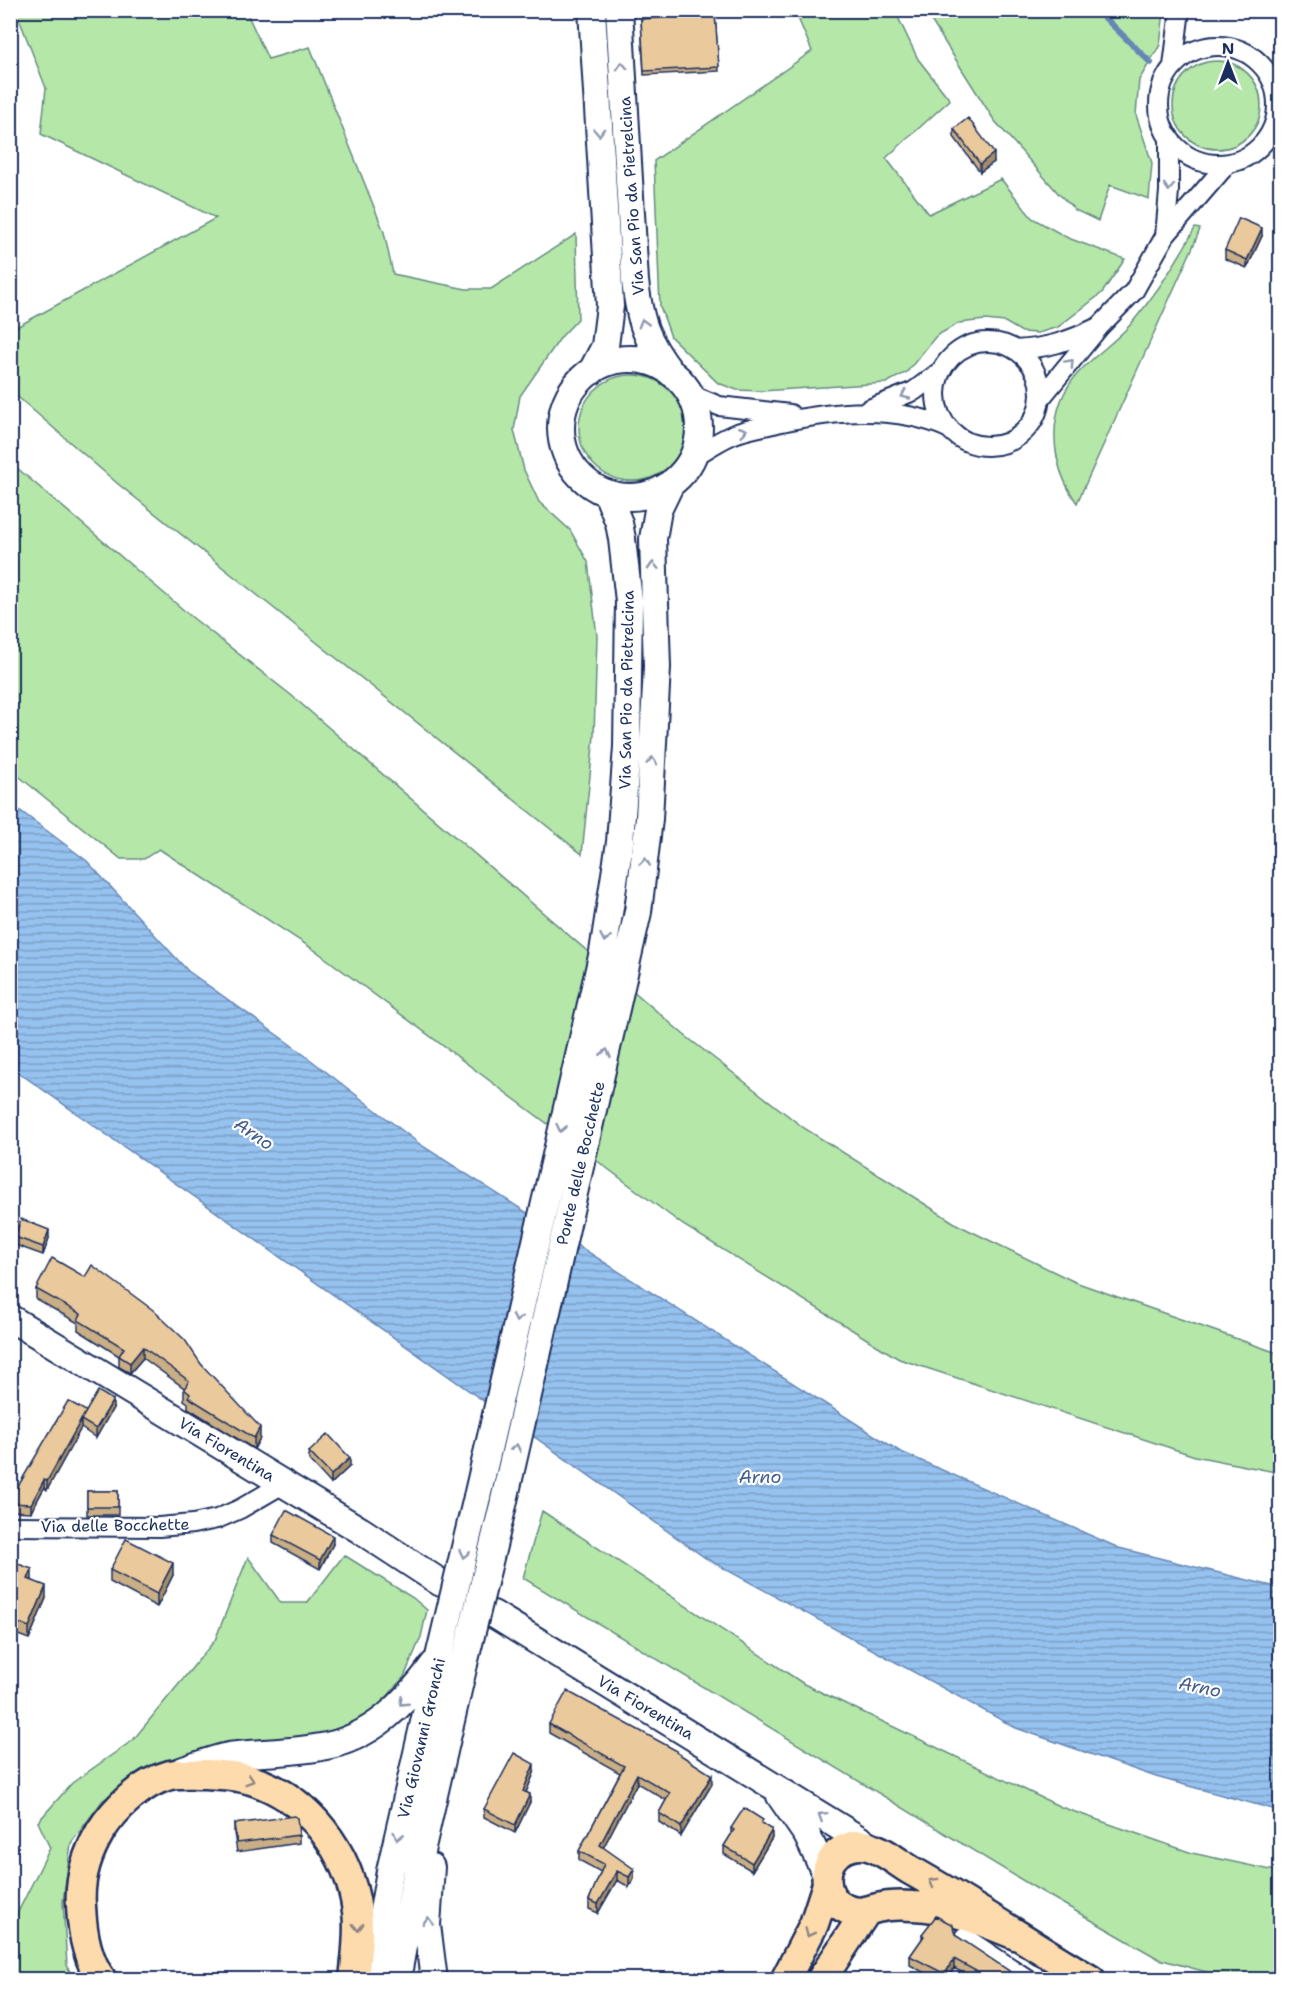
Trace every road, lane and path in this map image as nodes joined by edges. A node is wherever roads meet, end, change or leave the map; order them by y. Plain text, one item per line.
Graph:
1 (592, 10) edge
2 (619, 10) edge
3 (1180, 10) edge
4 (1173, 66) junction
5 (1279, 91) edge
6 (1168, 137) junction
7 (1227, 164) junction
8 (1165, 236) junction
9 (1100, 326) junction
10 (1015, 350) junction
11 (942, 369) junction
12 (592, 371) junction
13 (671, 374) junction
14 (690, 394) junction
15 (1040, 399) junction
16 (862, 412) junction
17 (813, 416) junction
18 (950, 429) junction
19 (692, 459) junction
20 (671, 483) junction
21 (607, 493) junction
22 (623, 818) joint
23 (649, 819) joint
24 (10, 1318) edge
25 (283, 1484) junction
26 (477, 1497) joint
27 (503, 1505) joint
28 (10, 1526) edge
29 (441, 1583) dead end
30 (493, 1614) dead end
31 (439, 1657) junction
32 (171, 1775) junction
33 (769, 1782) junction
34 (436, 1792) junction
35 (877, 1850) junction
36 (827, 1880) junction
37 (871, 1910) junction
38 (1018, 1936) junction
39 (964, 1937) dead end
40 (102, 1980) edge
41 (354, 1980) edge
42 (371, 1980) edge
43 (397, 1980) edge
44 (434, 1980) edge
45 (785, 1980) edge
46 (821, 1980) edge
47 (1029, 1980) edge
48 (1091, 1980) edge

1 -> 12 main road, Via San Pio da Pietrelcina
13 -> 2 main road, Via San Pio da Pietrelcina
3 - 4 street
4 - 5 street
4 - 6 street
5 - 7 street
6 - 7 street
6 -> 8 street
7 - 8 street
8 - 9 street
9 - 10 street
15 -> 9 street
10 - 11 street
10 - 15 street
11 -> 16 street
11 - 18 street
12 - 13 main road
12 - 21 main road
13 - 14 main road
14 - 17 street
14 - 19 main road
15 - 18 street
16 - 17 street
16 - 18 street
19 -> 17 street
19 - 20 main road
20 - 21 main road
23 -> 20 main road, Via San Pio da Pietrelcina
21 - 22 main road, Via San Pio da Pietrelcina
22 -> 26 main road, Ponte delle Bocchette
27 -> 23 main road, Ponte delle Bocchette
24 - 25 main road, Via Fiorentina
25 - 28 street, Via delle Bocchette
25 - 29 main road, Via Fiorentina
26 -> 31 main road, Via Giovanni Gronchi, bridge
27 - 34 main road, Via Giovanni Gronchi, bridge
30 - 33 main road, Via Fiorentina
31 -> 32 main road
31 -> 42 main road, Via Giovanni Gronchi
32 - 40 main road
32 -> 41 main road
35 -> 33 main road, Via Fiorentina
33 - 36 main road, Via Fiorentina
34 - 43 main road, Via Giovanni Gronchi
44 -> 34 main road
35 - 36 main road
35 - 37 main road
38 -> 35 main road, Via Fiorentina
36 - 37 main road, Via Fiorentina
36 -> 45 main road
37 - 38 main road, Via Fiorentina
37 - 46 main road
38 - 48 main road, Via Fiorentina
39 - 47 street

